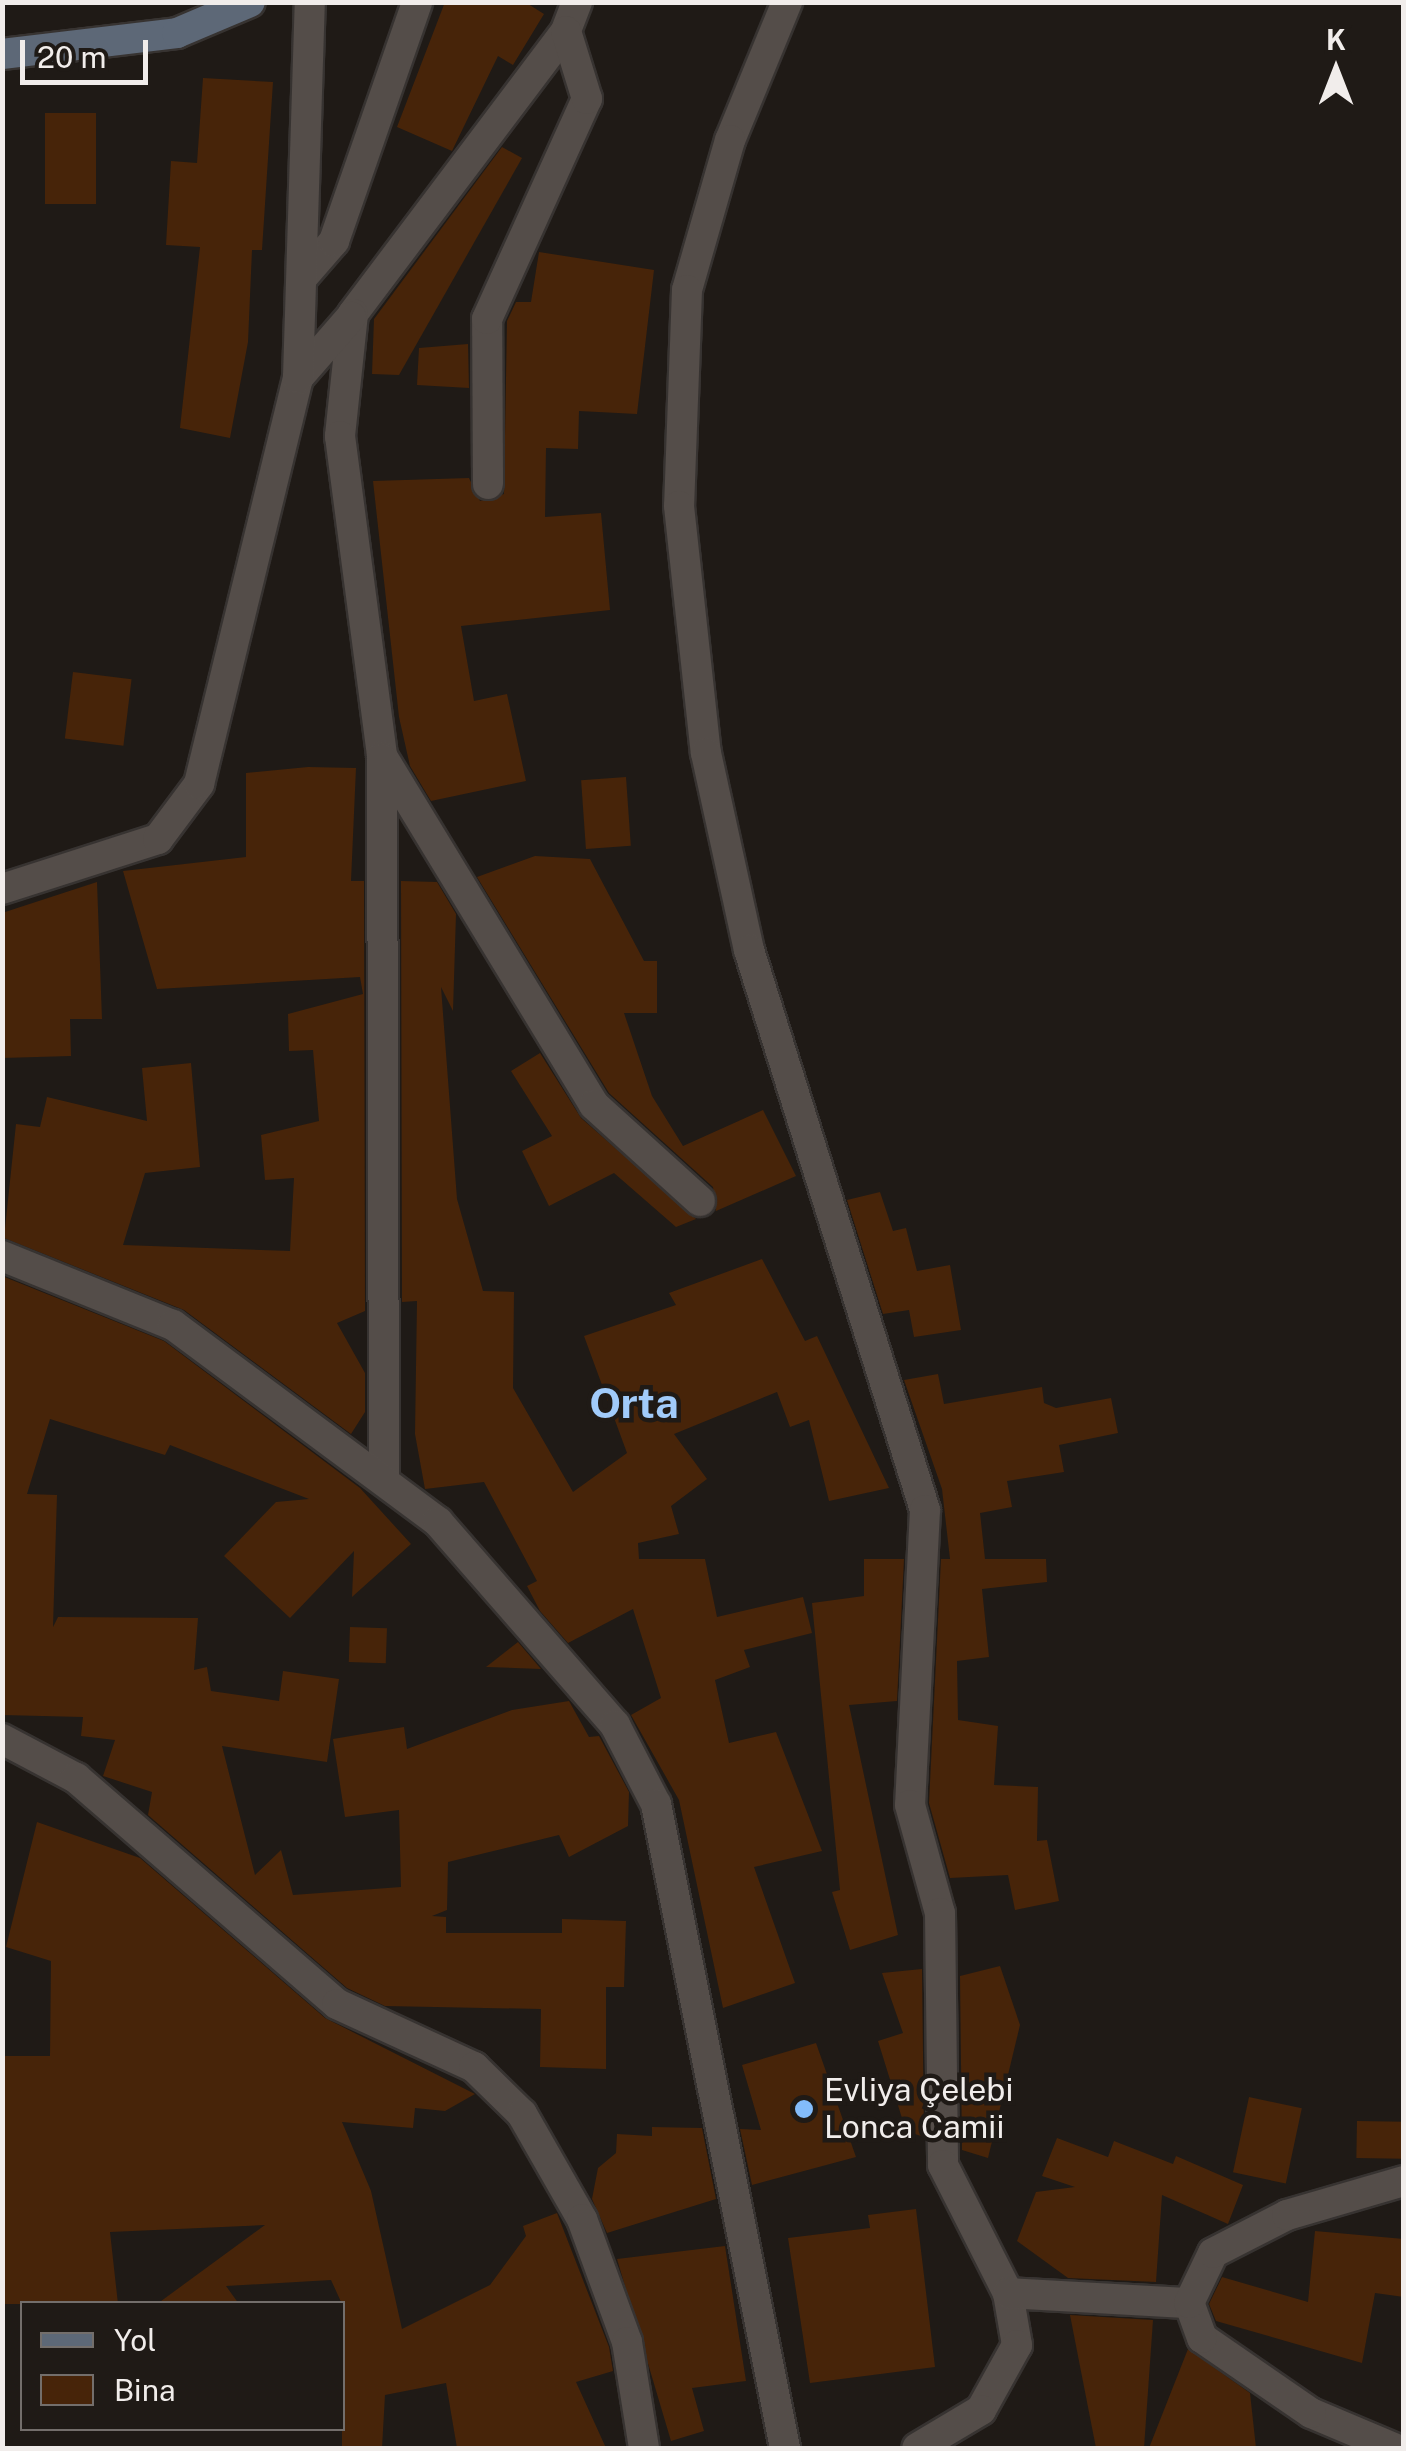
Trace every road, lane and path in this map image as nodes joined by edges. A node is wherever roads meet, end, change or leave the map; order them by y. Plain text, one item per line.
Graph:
1 (250, 2) edge
2 (310, 2) edge
3 (417, 2) edge
4 (577, 2) edge
5 (786, 2) edge
6 (566, 31) junction
7 (2, 54) edge
8 (302, 278) junction
9 (353, 314) junction
10 (298, 378) junction
11 (488, 484) dead end
12 (382, 756) junction
13 (6, 882) edge
14 (700, 1201) dead end
15 (2, 1256) edge
16 (384, 1480) junction
17 (2, 1739) edge
18 (1404, 2181) edge
19 (1008, 2294) junction
20 (1189, 2303) junction
21 (644, 2448) edge
22 (785, 2448) edge
23 (917, 2448) edge
24 (1394, 2448) edge

1 - 7 main road
2 - 8 street
3 - 8 street
4 - 6 street
5 - 19 street
6 - 9 street
6 - 11 street
8 - 10 street
9 - 10 street
9 - 12 street
10 - 13 street
12 - 14 street
12 - 16 street
15 - 16 street
16 - 22 street
17 - 21 street
18 - 20 street
19 - 20 street
19 - 23 street
20 - 24 street

